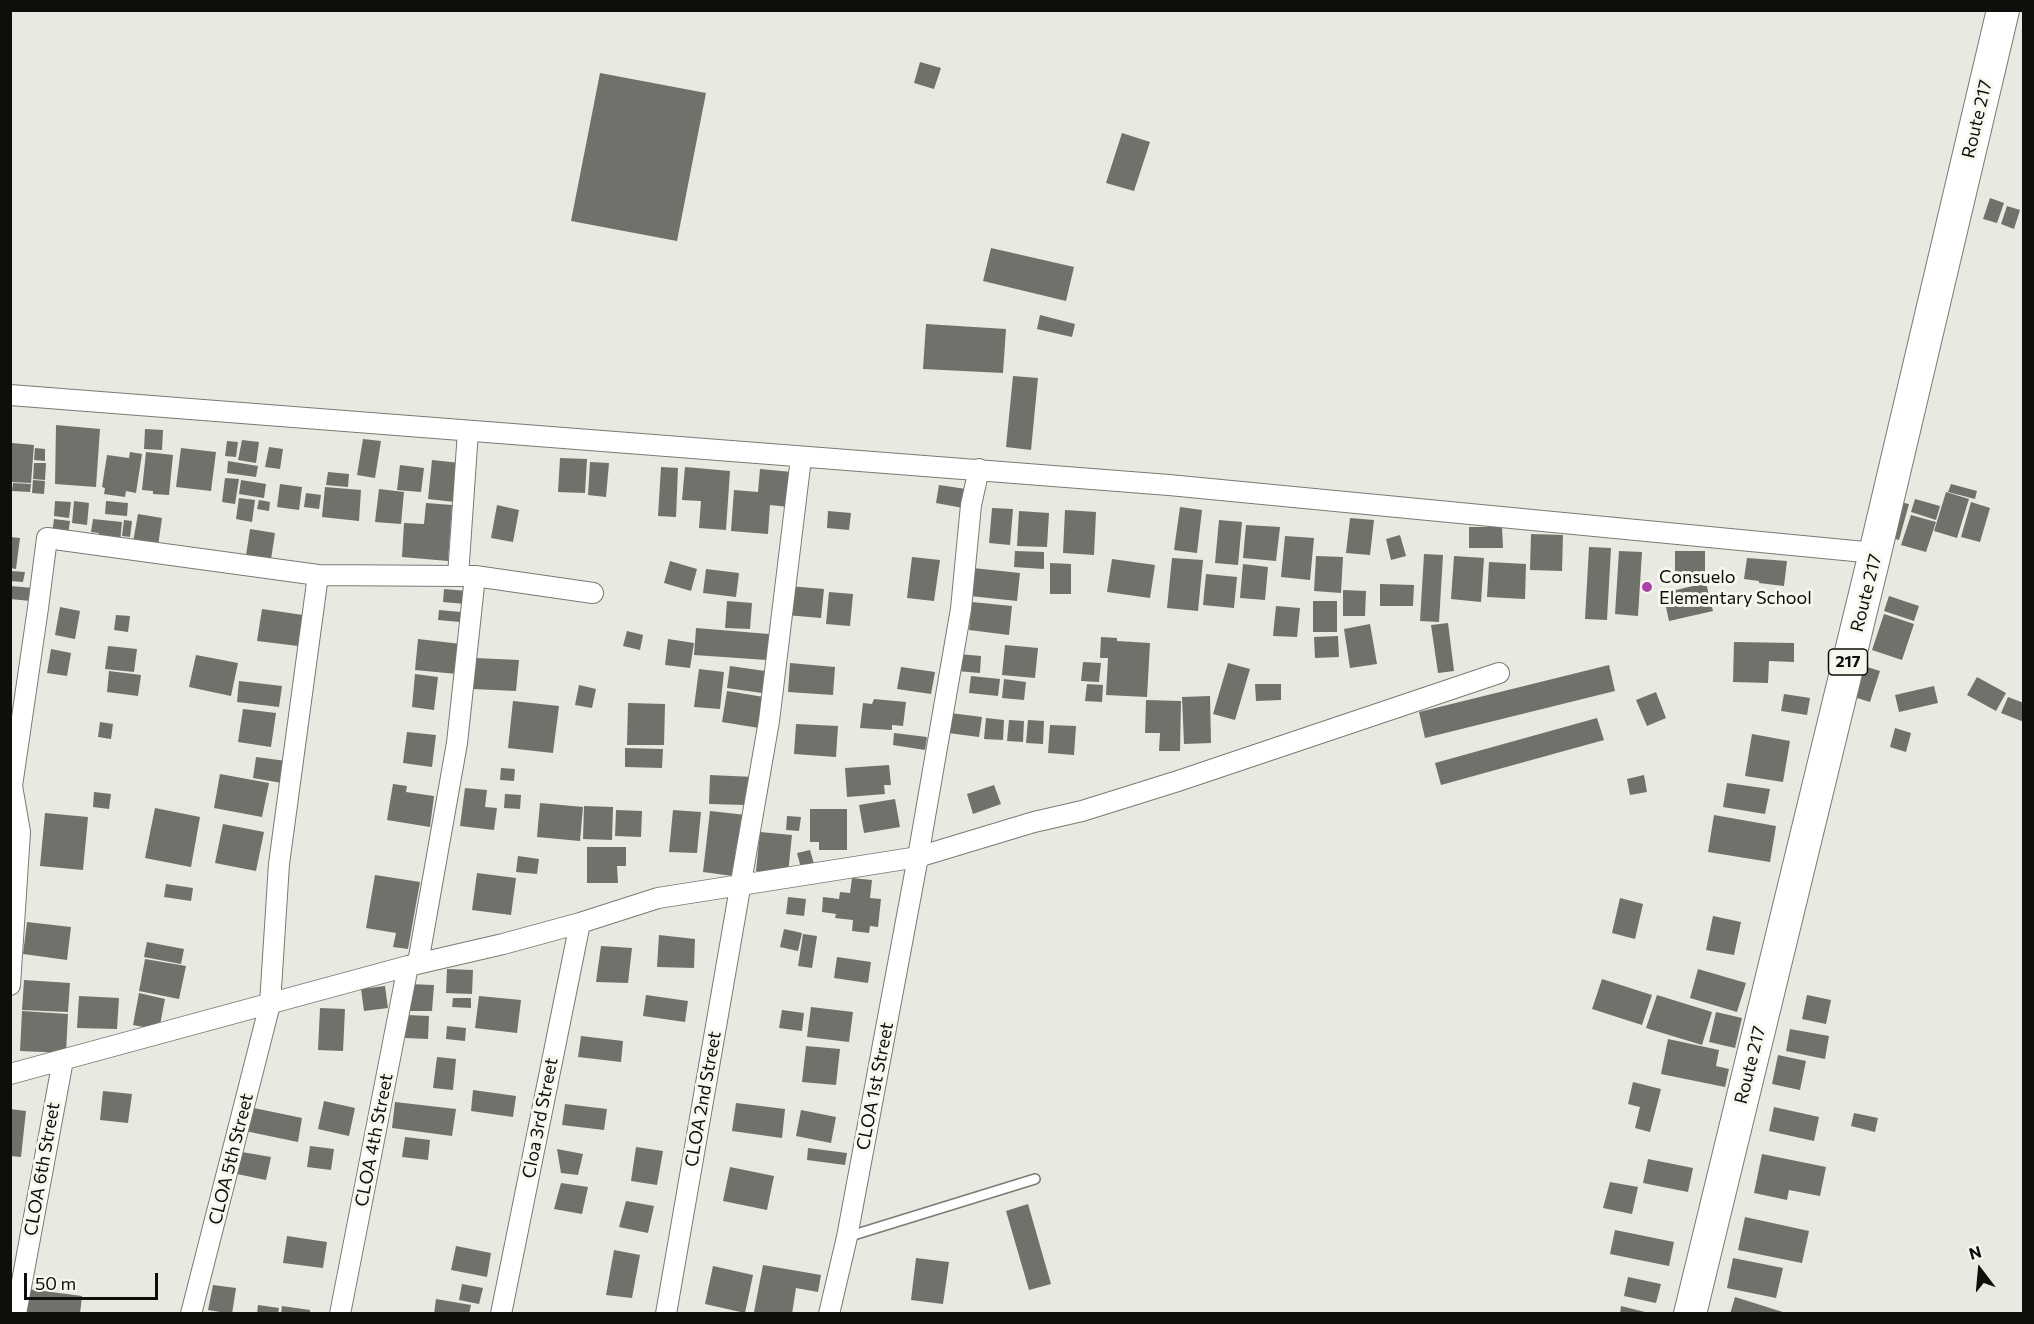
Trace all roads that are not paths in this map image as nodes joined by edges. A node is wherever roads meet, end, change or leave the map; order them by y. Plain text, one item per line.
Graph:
1 (2003, 10) edge
2 (10, 395) edge
3 (468, 431) junction
4 (801, 458) junction
5 (979, 469) junction
6 (1875, 553) junction
7 (318, 575) junction
8 (466, 576) junction
9 (593, 593) dead end
10 (1499, 674) dead end
11 (918, 857) junction
12 (740, 885) junction
13 (580, 923) junction
14 (413, 964) junction
15 (10, 985) edge
16 (270, 1004) junction
17 (63, 1060) junction
18 (10, 1074) edge
19 (1035, 1179) dead end
20 (847, 1237) junction
21 (16, 1314) edge
22 (191, 1314) edge
23 (340, 1314) edge
24 (501, 1314) edge
25 (666, 1314) edge
26 (829, 1314) edge
27 (1690, 1314) edge

1 - 6 main road, Route 217 / 217
2 - 3 street
3 - 4 street
3 - 8 street, CLOA 4th Street
4 - 5 street
4 - 12 street, CLOA 2nd Street
5 - 6 street
5 - 11 street, CLOA 1st Street
6 - 27 main road, Route 217 / 217
7 - 8 street
7 - 15 street
7 - 16 street, CLOA 5th Street
8 - 9 street
8 - 14 street, CLOA 4th Street
10 - 11 street
11 - 12 street
11 - 20 street, CLOA 1st Street
12 - 13 street
12 - 25 street, CLOA 2nd Street
13 - 14 street
13 - 24 street, Cloa 3rd Street
14 - 16 street
14 - 23 street, CLOA 4th Street
16 - 17 street
16 - 22 street, CLOA 5th Street
17 - 18 street
17 - 21 street, CLOA 6th Street
19 - 20 lane
20 - 26 street, CLOA 1st Street

